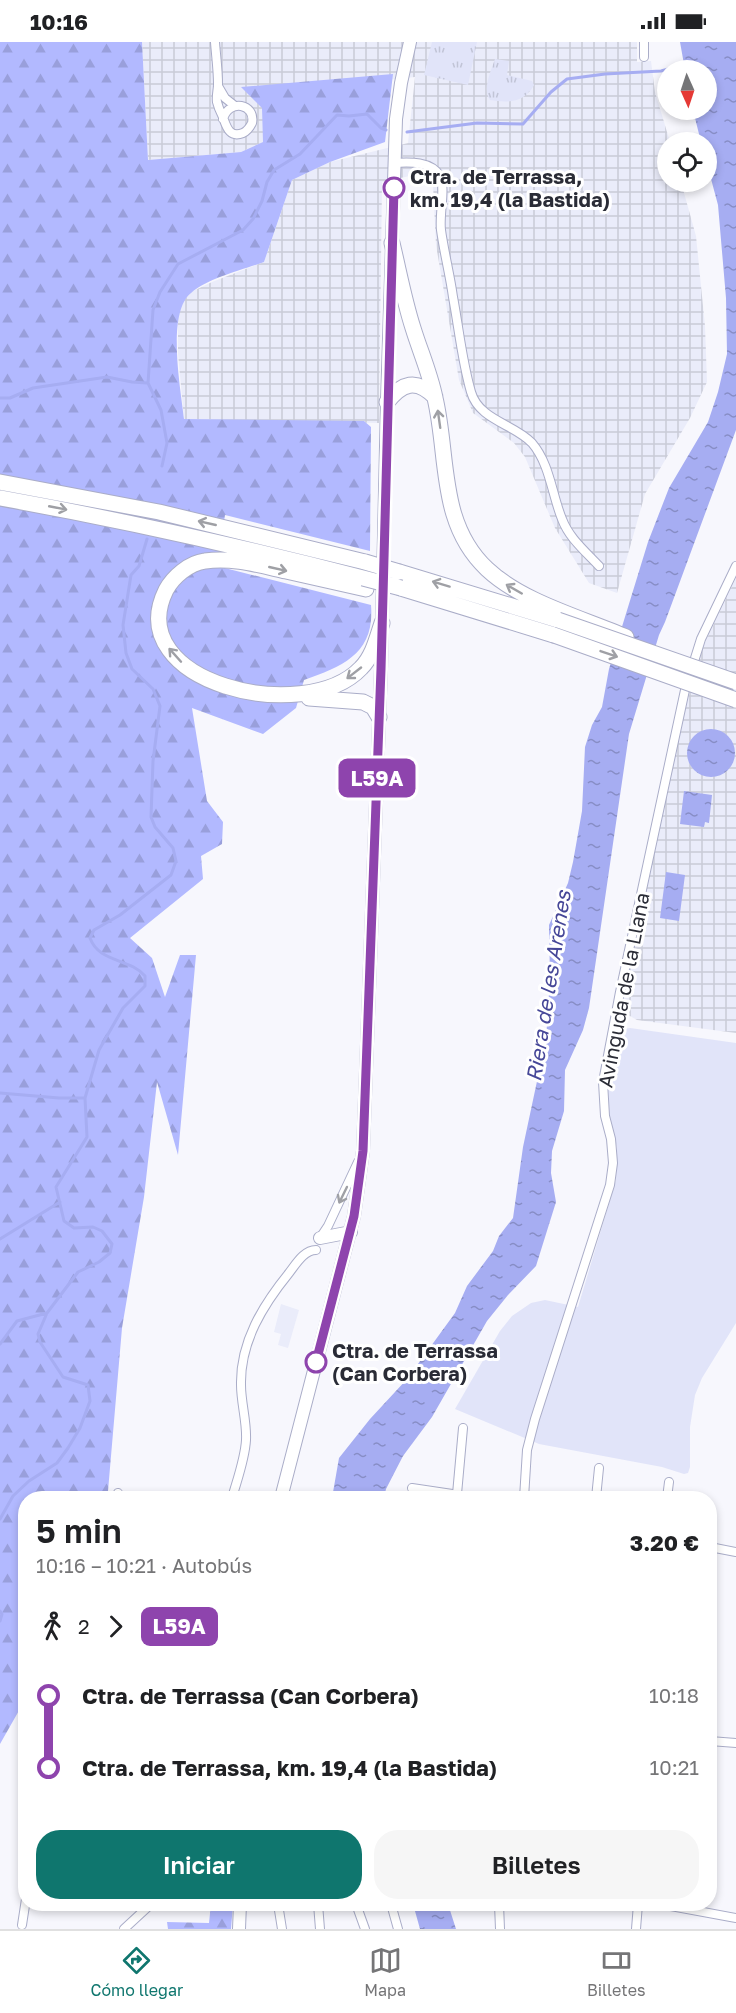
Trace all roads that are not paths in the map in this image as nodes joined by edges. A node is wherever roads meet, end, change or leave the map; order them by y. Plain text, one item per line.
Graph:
1 (215, 42) edge
2 (410, 42) edge
3 (644, 42) edge
4 (644, 57) dead end
5 (218, 86) junction
6 (235, 106) junction
7 (224, 119) junction
8 (394, 163) junction
9 (392, 243) junction
10 (435, 397) junction
11 (387, 402) junction
12 (0, 482) edge
13 (0, 498) edge
14 (598, 566) dead end
15 (736, 566) edge
16 (365, 577) junction
17 (562, 616) junction
18 (382, 623) junction
19 (736, 682) edge
20 (276, 696) junction
21 (736, 700) edge
22 (379, 717) junction
23 (363, 1151) junction
24 (351, 1232) junction
25 (322, 1241) junction
26 (344, 1258) junction
27 (463, 1428) dead end
28 (599, 1468) dead end
29 (669, 1482) dead end
30 (412, 1488) dead end
31 (234, 1491) edge
32 (282, 1491) edge
33 (434, 1491) edge
34 (457, 1491) edge
35 (525, 1491) edge
36 (597, 1491) edge
37 (668, 1491) edge
38 (717, 1548) edge
39 (736, 1552) edge
40 (717, 1742) edge
41 (736, 1743) edge
42 (24, 1911) edge
43 (143, 1911) edge
44 (240, 1911) edge
45 (279, 1911) edge
46 (319, 1911) edge
47 (359, 1911) edge
48 (393, 1911) edge
49 (499, 1911) edge
50 (637, 1911) edge
51 (698, 1911) edge
52 (736, 1918) edge
53 (22, 1928) edge
54 (124, 1929) edge
55 (239, 1929) edge
56 (282, 1929) edge
57 (320, 1929) edge
58 (365, 1929) edge
59 (398, 1929) edge
60 (500, 1929) edge
61 (636, 1929) edge

1 - 5 street
2 - 8 main road
3 - 4 street
5 - 6 street
5 - 7 street
6 - 7 street
6 - 7 street
8 - 9 main road
8 - 14 street
9 - 10 highway
9 - 11 main road
10 - 11 highway
17 -> 10 highway
11 - 18 main road
16 -> 12 highway
13 -> 16 highway
15 - 35 street, Avinguda de la Llana
17 -> 16 highway, bridge
20 -> 16 highway
16 -> 21 highway, bridge
17 - 19 highway, bridge
18 -> 20 highway
18 - 22 main road
20 - 22 highway
22 - 23 main road
23 - 24 main road
23 -> 25 street
24 - 25 main road
24 - 26 main road
25 - 26 main road
25 - 31 street
26 - 32 main road
27 - 34 street
28 - 36 street
29 - 37 street
30 - 33 street
38 - 39 street
40 - 41 street
42 - 53 street
43 - 54 street
44 - 55 main road
45 - 56 street
46 - 57 street
47 - 58 street
48 - 59 street
49 - 60 street
50 - 61 street
51 - 52 street

